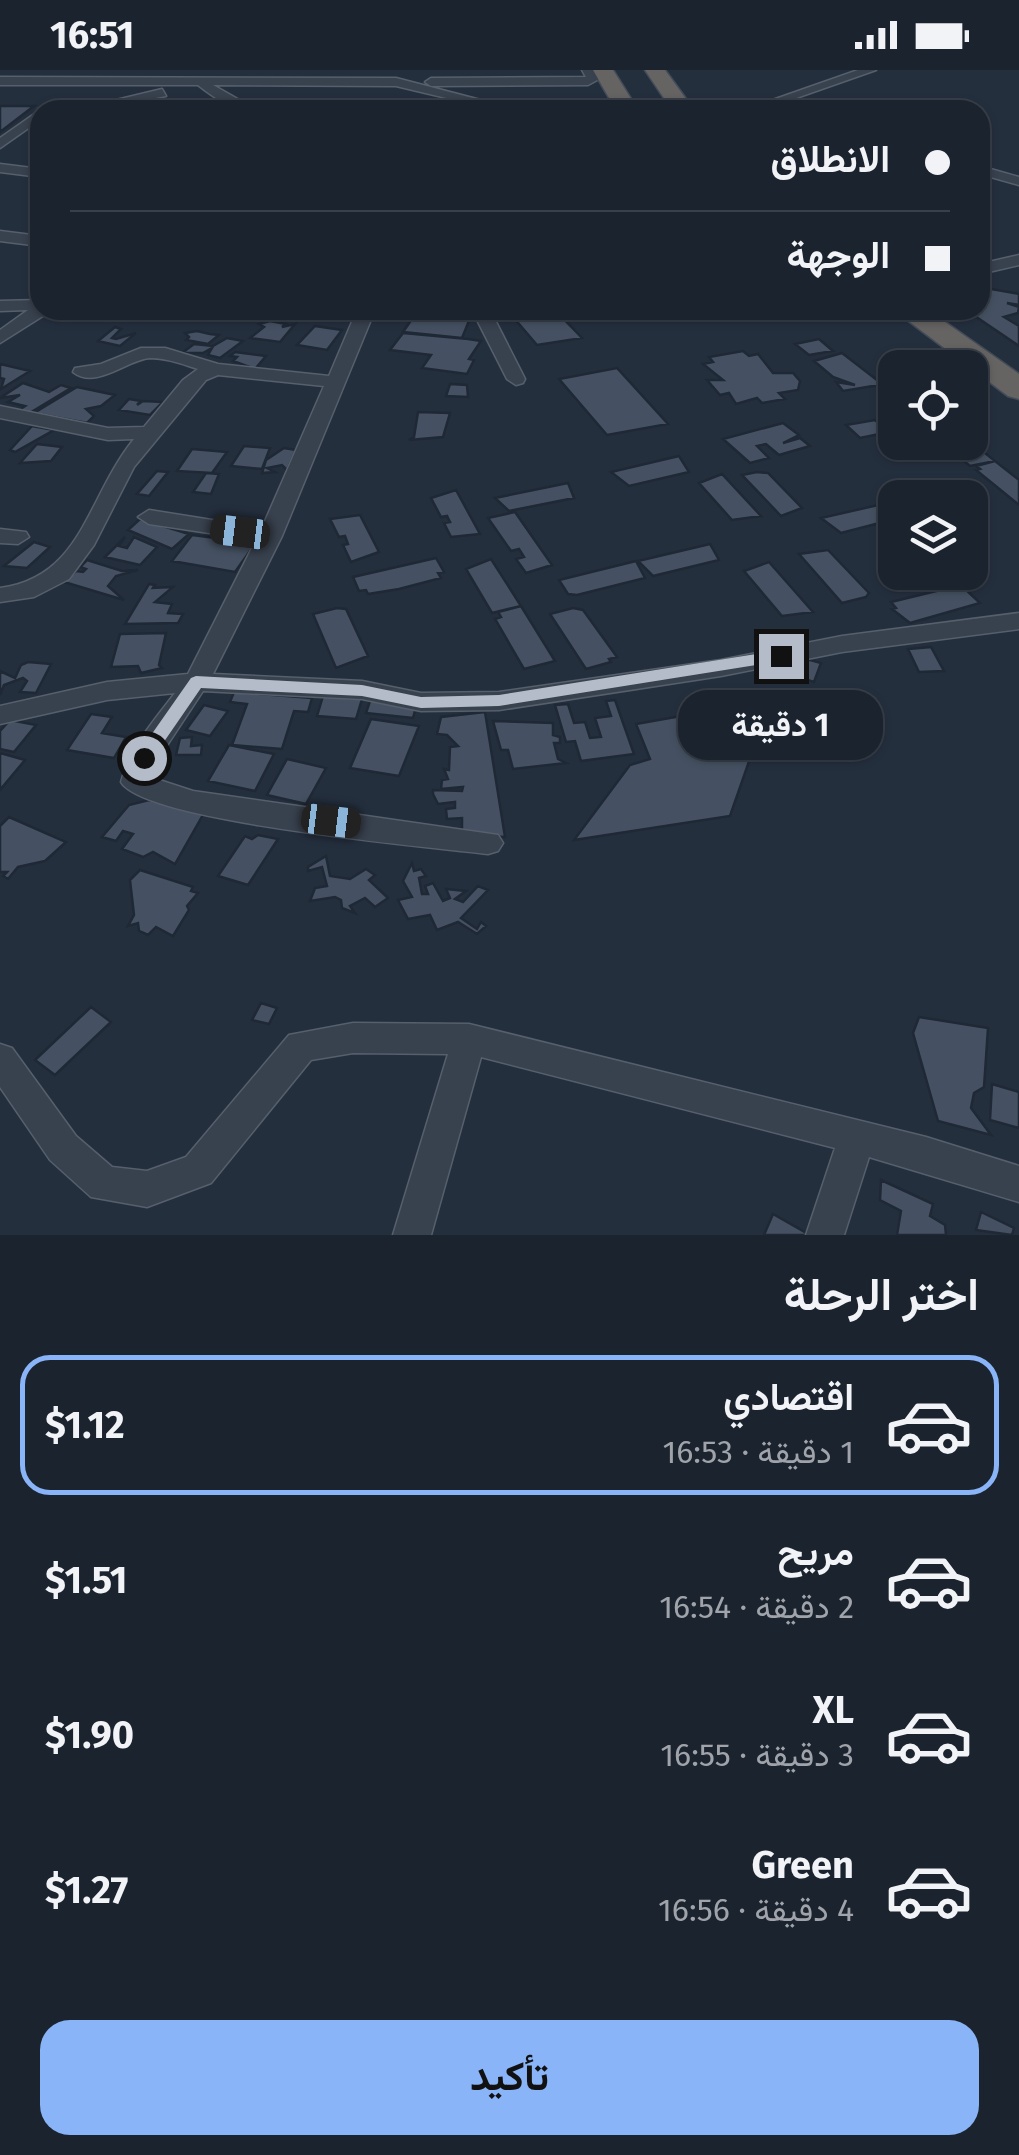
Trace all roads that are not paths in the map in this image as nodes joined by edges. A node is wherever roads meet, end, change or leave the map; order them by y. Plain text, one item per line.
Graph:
1 (497, 70) edge
2 (538, 70) edge
3 (588, 70) edge
4 (603, 70) edge
5 (870, 70) edge
6 (106, 74) edge
7 (638, 75) edge
8 (6, 76) edge
9 (230, 76) edge
10 (464, 76) edge
11 (84, 81) junction
12 (396, 82) junction
13 (203, 84) junction
14 (58, 100) edge
15 (123, 100) edge
16 (227, 100) edge
17 (471, 100) edge
18 (620, 100) edge
19 (644, 100) edge
20 (658, 100) edge
21 (670, 100) edge
22 (780, 100) edge
23 (30, 126) edge
24 (0, 144) edge
25 (0, 168) edge
26 (30, 172) edge
27 (990, 173) edge
28 (1019, 181) edge
29 (0, 236) edge
30 (30, 240) edge
31 (1019, 260) edge
32 (990, 267) edge
33 (0, 306) edge
34 (30, 307) edge
35 (30, 315) edge
36 (362, 320) edge
37 (486, 320) edge
38 (894, 320) edge
39 (934, 321) edge
40 (0, 338) edge
41 (934, 350) edge
42 (216, 370) junction
43 (82, 372) dead end
44 (516, 380) dead end
45 (336, 382) junction
46 (988, 389) edge
47 (1019, 389) edge
48 (0, 412) edge
49 (1019, 412) edge
50 (150, 432) junction
51 (148, 517) dead end
52 (271, 536) junction
53 (0, 595) edge
54 (1019, 621) edge
55 (196, 682) junction
56 (0, 714) edge
57 (488, 843) dead end
58 (470, 1039) junction
59 (0, 1060) edge
60 (856, 1136) junction
61 (1019, 1184) edge
62 (412, 1235) edge
63 (825, 1235) edge

1 - 2 street
3 - 10 street
4 - 18 highway
5 - 22 street
6 - 8 street
6 - 11 street
6 - 13 street
7 - 19 highway
7 - 20 highway
7 - 21 highway
8 - 11 street
9 - 12 street
9 - 13 street
10 - 12 street
11 - 14 street
12 - 17 street
13 - 15 street
13 - 16 street
23 - 24 street
25 - 26 street
27 - 28 street
29 - 30 street
31 - 32 street
33 - 34 street
35 - 40 street
36 - 45 street
37 - 44 street
38 - 41 highway
39 - 47 highway
42 - 43 street
42 - 45 street
42 - 50 street
45 - 52 street
46 - 49 highway
48 - 50 street
50 - 53 street
51 - 52 street
52 - 55 street
54 - 55 street
55 - 56 street
55 - 57 street
58 - 59 street
58 - 60 street
58 - 62 street
60 - 61 street
60 - 63 street

